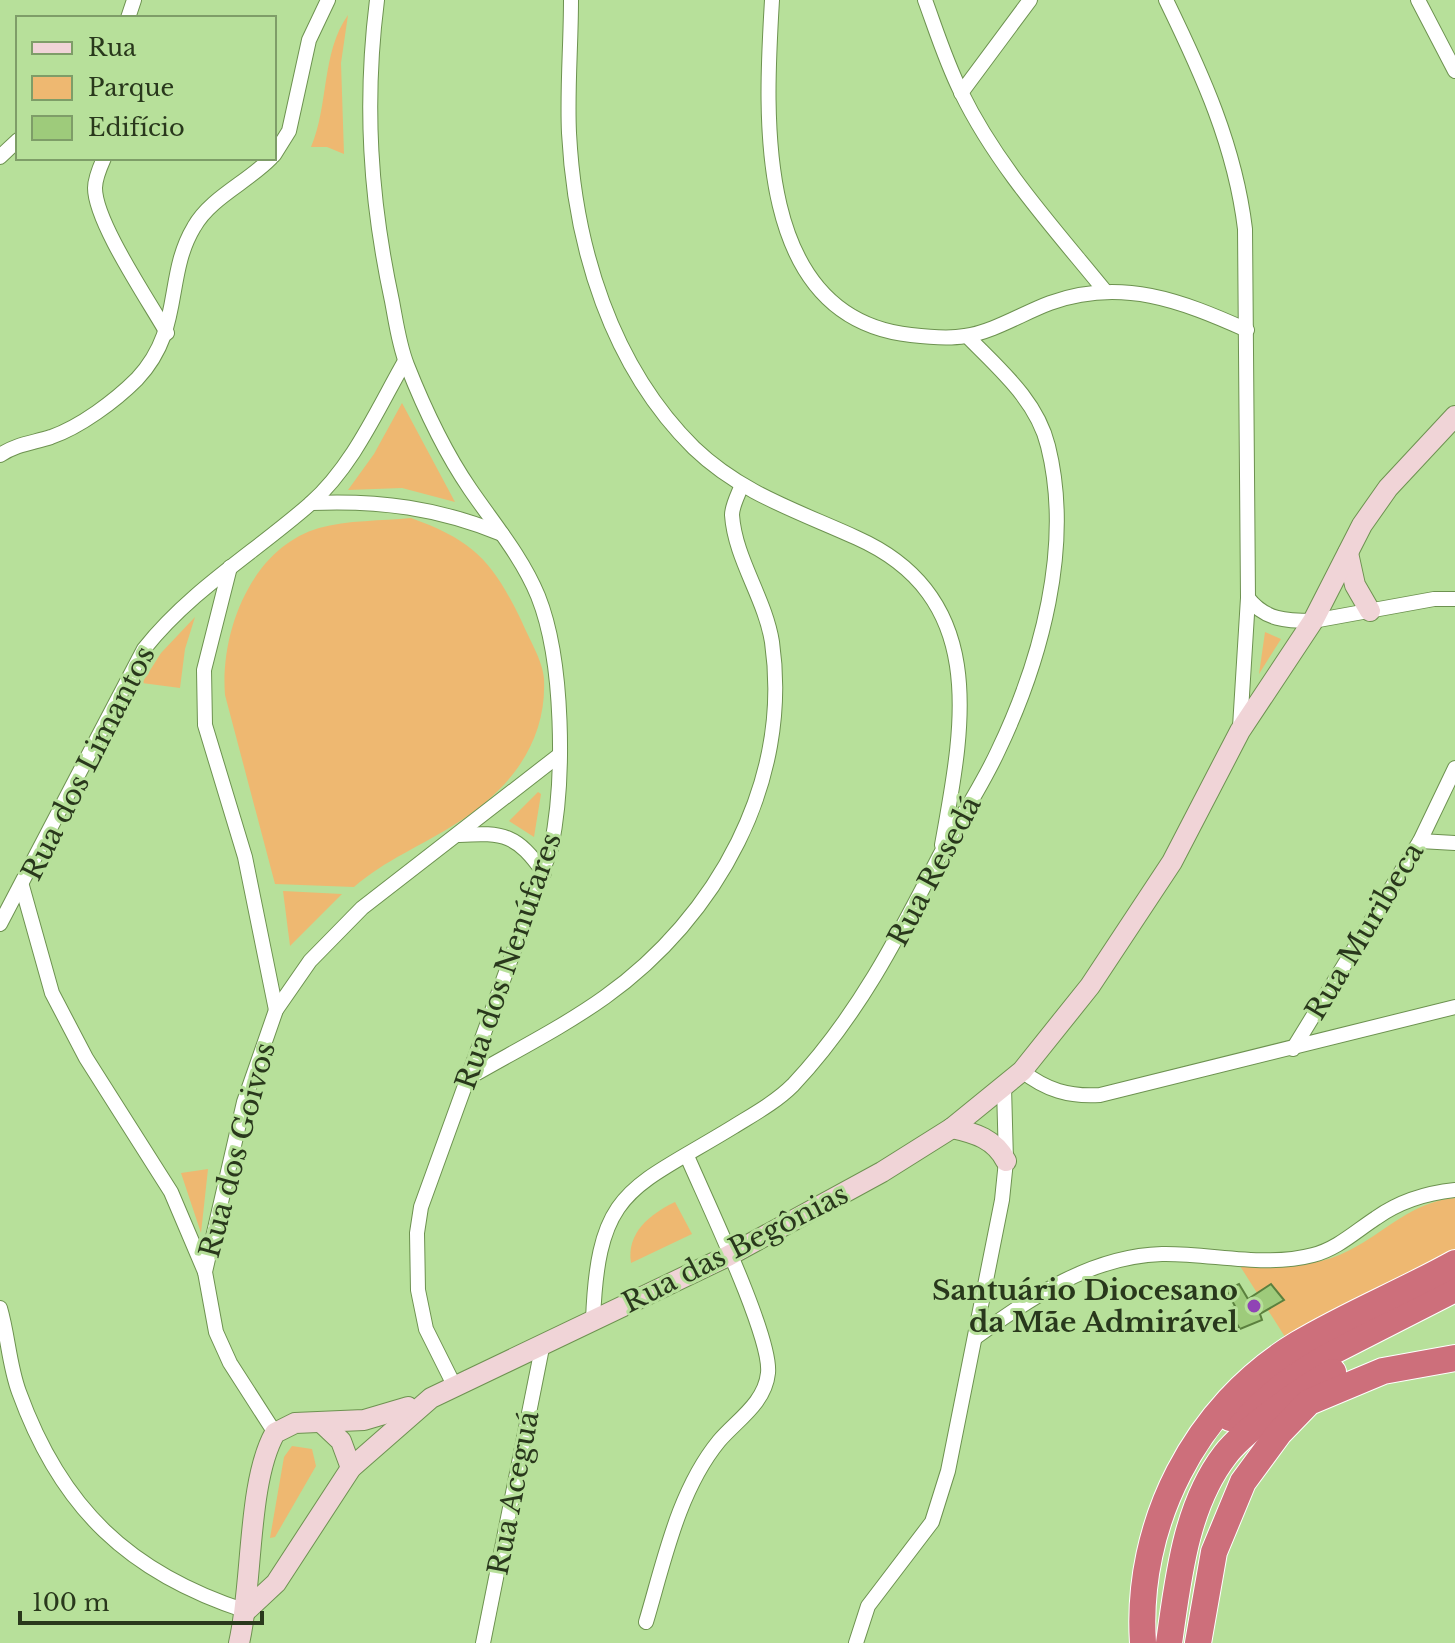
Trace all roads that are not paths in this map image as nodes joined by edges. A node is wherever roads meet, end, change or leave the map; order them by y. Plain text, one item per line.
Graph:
1 (328, 0) edge
2 (377, 0) edge
3 (571, 0) edge
4 (772, 0) edge
5 (925, 0) edge
6 (1030, 0) edge
7 (1166, 0) edge
8 (1418, 0) edge
9 (1455, 71) edge
10 (961, 93) junction
11 (16, 142) edge
12 (276, 150) edge
13 (0, 157) edge
14 (103, 160) edge
15 (268, 160) edge
16 (1105, 291) junction
17 (1247, 330) junction
18 (167, 333) junction
19 (967, 336) junction
20 (405, 361) junction
21 (1455, 416) edge
22 (0, 455) edge
23 (741, 487) junction
24 (311, 503) junction
25 (503, 535) junction
26 (1348, 553) junction
27 (230, 566) junction
28 (1248, 598) junction
29 (1455, 599) edge
30 (1370, 611) junction
31 (1313, 621) junction
32 (1240, 731) junction
33 (558, 756) junction
34 (1455, 768) edge
35 (459, 835) junction
36 (1420, 841) junction
37 (1455, 843) edge
38 (939, 857) junction
39 (544, 873) junction
40 (22, 886) junction
41 (0, 924) edge
42 (1455, 1007) edge
43 (276, 1010) junction
44 (1293, 1049) junction
45 (1022, 1071) junction
46 (470, 1077) junction
47 (1004, 1087) junction
48 (952, 1128) junction
49 (687, 1156) junction
50 (1006, 1161) junction
51 (1455, 1190) edge
52 (728, 1256) junction
53 (1455, 1263) edge
54 (205, 1272) junction
55 (1455, 1289) edge
56 (0, 1308) edge
57 (593, 1320) junction
58 (976, 1337) junction
59 (543, 1343) junction
60 (1455, 1358) edge
61 (454, 1385) junction
62 (431, 1398) junction
63 (1309, 1402) junction
64 (323, 1424) junction
65 (275, 1433) junction
66 (1199, 1440) junction
67 (351, 1468) junction
68 (248, 1569) junction
69 (276, 1583) junction
70 (246, 1611) junction
71 (646, 1622) dead end
72 (239, 1643) edge
73 (483, 1643) edge
74 (856, 1643) edge
75 (1143, 1643) edge
76 (1169, 1643) edge
77 (1198, 1643) edge

1 - 12 street
2 - 20 street
3 - 23 street
4 - 19 street
5 - 10 street
6 - 10 street
7 - 17 street
8 - 9 street
10 - 16 street
11 - 13 street
14 - 18 street
15 - 18 street
16 - 17 street
16 - 19 street
17 - 28 street
18 - 22 street
19 - 38 street, Rua Resedá
20 - 24 street, Rua dos Limantos
20 - 25 street, Rua dos Nenúfares
21 - 26 main road, Rua das Begônias
23 - 38 street
23 - 46 street
24 - 25 street
24 - 27 street, Rua dos Limantos
25 - 33 street, Rua dos Nenúfares
26 - 30 main road
26 - 31 main road, Rua das Begônias
27 - 40 street, Rua dos Limantos
27 - 43 street
28 - 31 street
28 - 32 street
29 - 30 street
30 - 31 street
31 - 32 main road, Rua das Begônias
32 - 45 main road, Rua das Begônias
33 - 35 street, Rua dos Goivos
33 - 39 street, Rua dos Nenúfares
34 - 36 street, Rua Muribeca
35 - 39 street
35 - 43 street, Rua dos Goivos
36 - 37 street
36 - 44 street, Rua Muribeca
38 - 49 street, Rua Resedá
39 - 46 street, Rua dos Nenúfares
40 - 41 street
40 - 54 street, Rua dos Limantos
42 - 44 street
43 - 54 street, Rua dos Goivos
44 - 45 street
45 - 47 main road, Rua das Begônias
46 - 61 street, Rua dos Nenúfares
47 - 48 main road, Rua das Begônias
47 - 50 street
48 - 50 main road
48 - 52 main road, Rua das Begônias
49 - 52 street
49 - 57 street, Rua Resedá
50 - 58 street
51 - 58 street
52 - 57 main road, Rua das Begônias
52 - 71 street
53 - 66 highway
54 - 65 street, Rua dos Goivos
55 - 66 highway
56 - 70 street
57 - 59 main road, Rua das Begônias
58 - 74 street
59 - 61 main road, Rua das Begônias
59 - 73 street, Rua Aceguá
60 - 63 highway
61 - 62 main road, Rua das Begônias
62 - 64 main road, Rua das Begônias
62 - 67 main road, Rua das Begônias
63 - 76 highway
63 - 77 highway
64 - 65 main road, Rua das Begônias
64 - 67 main road
65 - 68 main road
66 - 75 highway
67 - 69 main road, Rua das Begônias
68 - 69 main road
68 - 70 main road
69 - 70 main road, Rua das Begônias
70 - 72 main road

